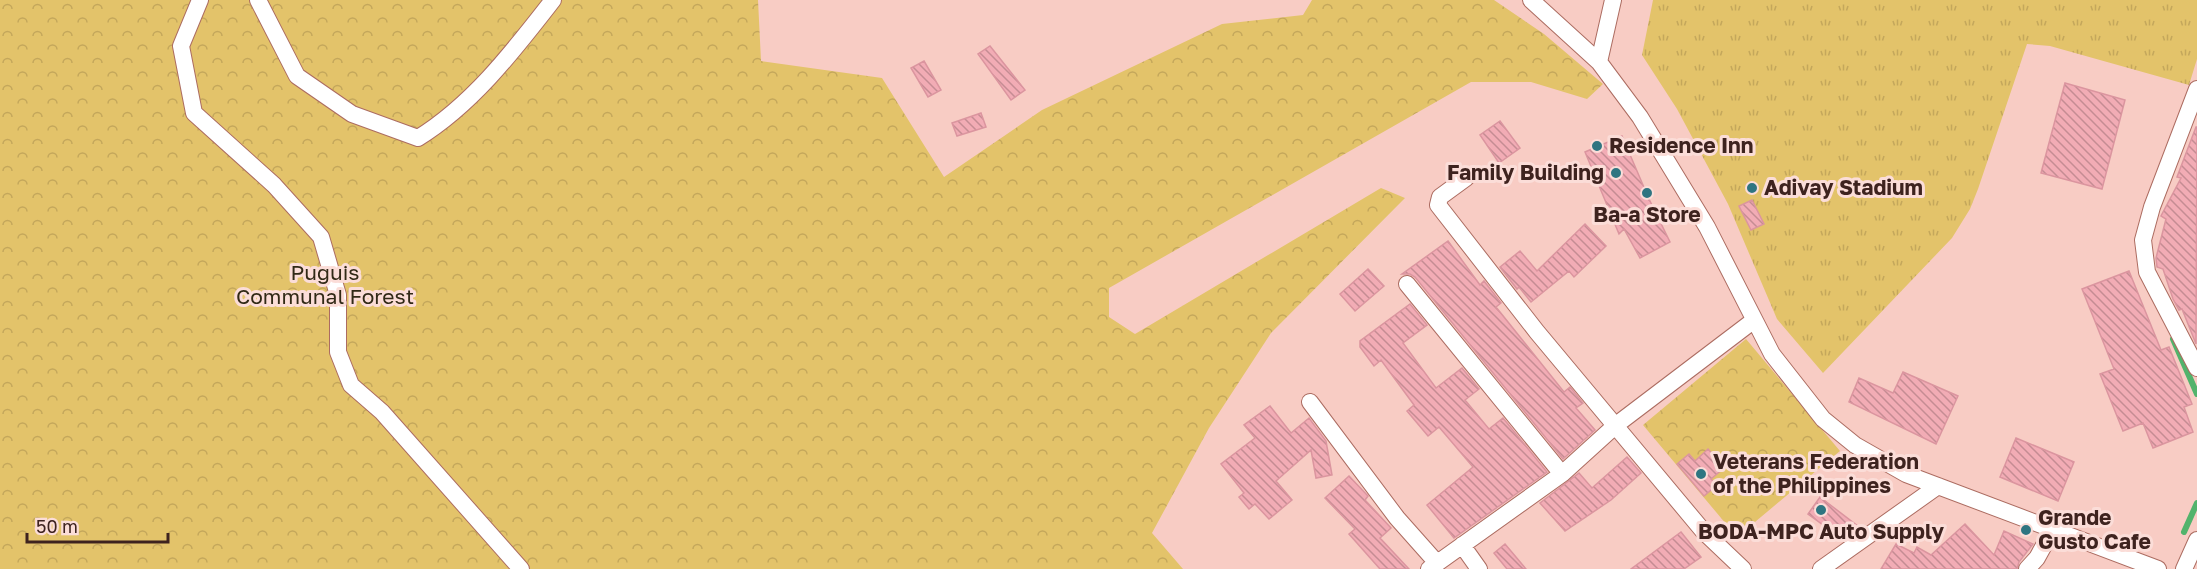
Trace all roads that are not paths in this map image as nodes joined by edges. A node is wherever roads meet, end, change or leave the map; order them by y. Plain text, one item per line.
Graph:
1 (200, 0) edge
2 (258, 0) edge
3 (553, 0) edge
4 (1531, 0) edge
5 (1613, 0) edge
6 (1599, 62) junction
7 (2197, 89) edge
8 (1466, 178) dead end
9 (1407, 284) dead end
10 (1753, 321) junction
11 (2197, 368) edge
12 (1310, 402) dead end
13 (1616, 425) junction
14 (1562, 474) junction
15 (1938, 486) junction
16 (2053, 529) junction
17 (2197, 540) edge
18 (1462, 545) junction
19 (1433, 566) edge
20 (521, 569) edge
21 (1479, 569) edge
22 (1743, 569) edge
23 (1821, 569) edge
24 (2027, 569) edge
25 (2158, 569) edge
26 (2184, 569) edge

1 - 20 street
2 - 3 street
4 - 6 street
5 - 6 street
6 - 10 street
7 - 11 street
8 - 13 street
9 - 14 street
10 - 13 street
10 - 15 street
12 - 19 street
13 - 14 street
13 - 22 street
14 - 18 street
15 - 16 street
15 - 23 street
16 - 24 street
16 - 25 street
17 - 26 street
18 - 19 street
18 - 21 street

